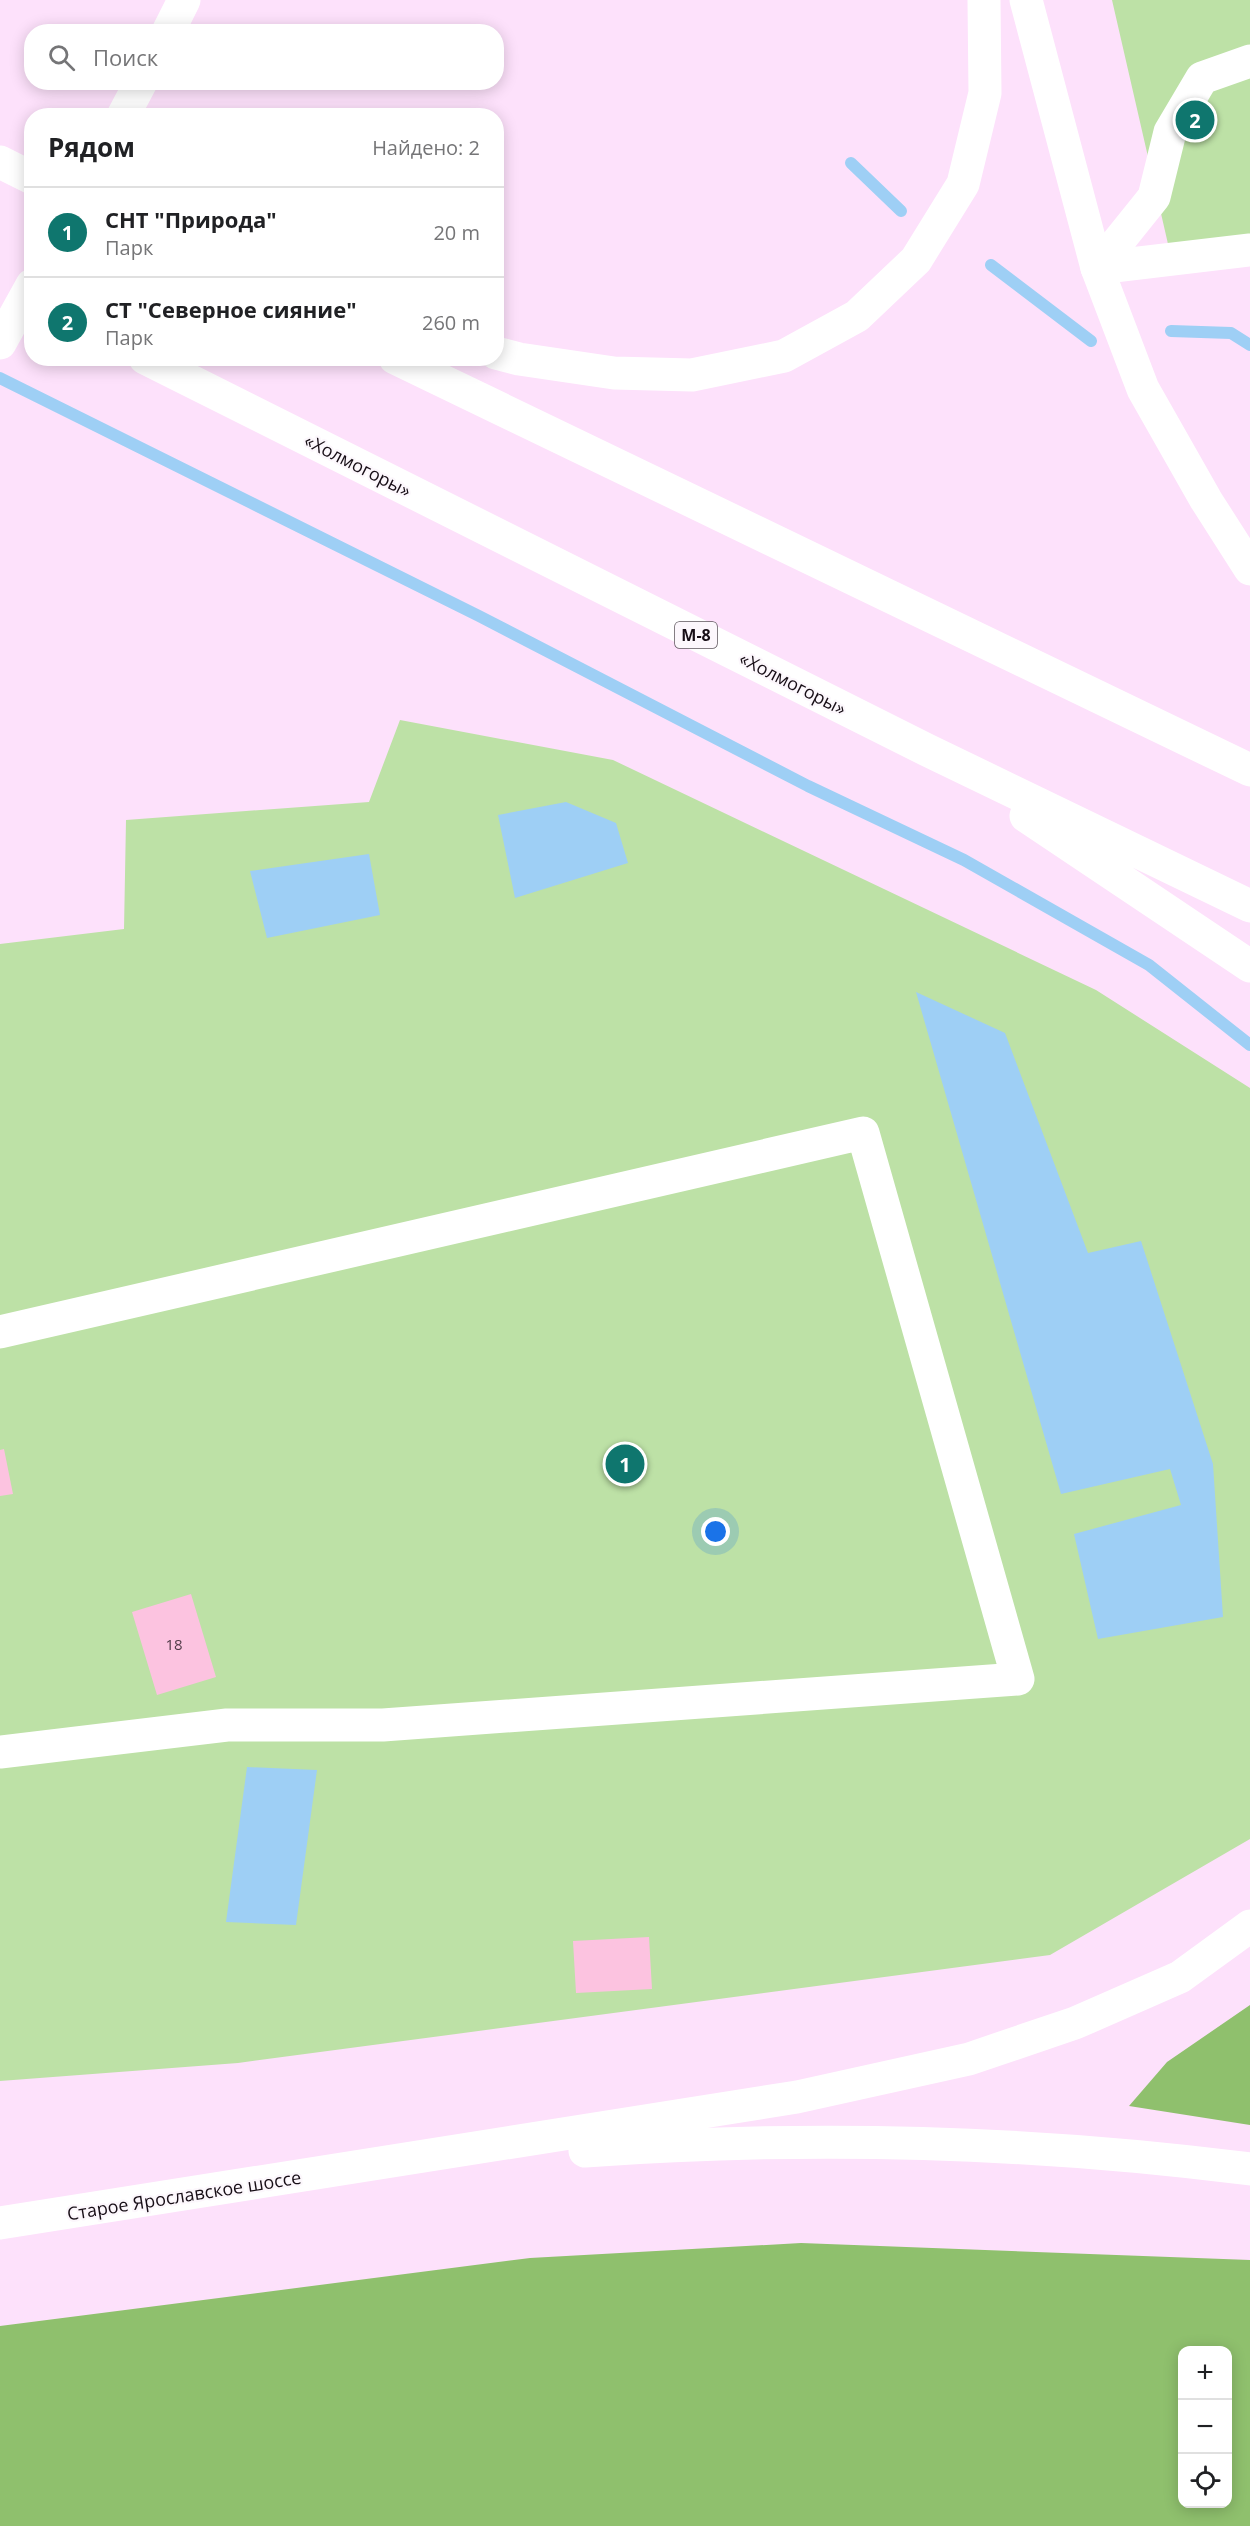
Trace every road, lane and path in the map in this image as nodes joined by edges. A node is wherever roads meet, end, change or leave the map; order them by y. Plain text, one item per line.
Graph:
1 (184, 0) edge
2 (984, 0) edge
3 (1026, 0) edge
4 (172, 24) edge
5 (1250, 61) edge
6 (137, 90) edge
7 (127, 108) edge
8 (0, 162) edge
9 (24, 174) edge
10 (1250, 250) edge
11 (1097, 268) junction
12 (0, 286) edge
13 (24, 298) edge
14 (24, 300) edge
15 (0, 343) edge
16 (504, 355) edge
17 (161, 366) edge
18 (412, 366) edge
19 (1250, 569) edge
20 (927, 750) junction
21 (1250, 770) edge
22 (1250, 906) edge
23 (1250, 966) edge
24 (0, 1332) edge
25 (0, 1752) edge
26 (1250, 1926) edge
27 (368, 2167) junction
28 (1250, 2169) edge
29 (0, 2223) edge

1 - 4 main road
2 - 16 main road
3 - 11 main road
5 - 11 main road
6 - 7 main road
8 - 9 main road
10 - 11 main road
11 - 19 main road
12 - 13 main road
14 - 15 main road
17 - 20 main road, «Холмогоры» / М-8
18 - 21 main road
20 - 22 main road, «Холмогоры» / М-8
20 - 23 main road
24 - 25 main road
26 - 27 main road
27 - 28 main road
27 - 29 main road, Старое Ярославское шоссе

